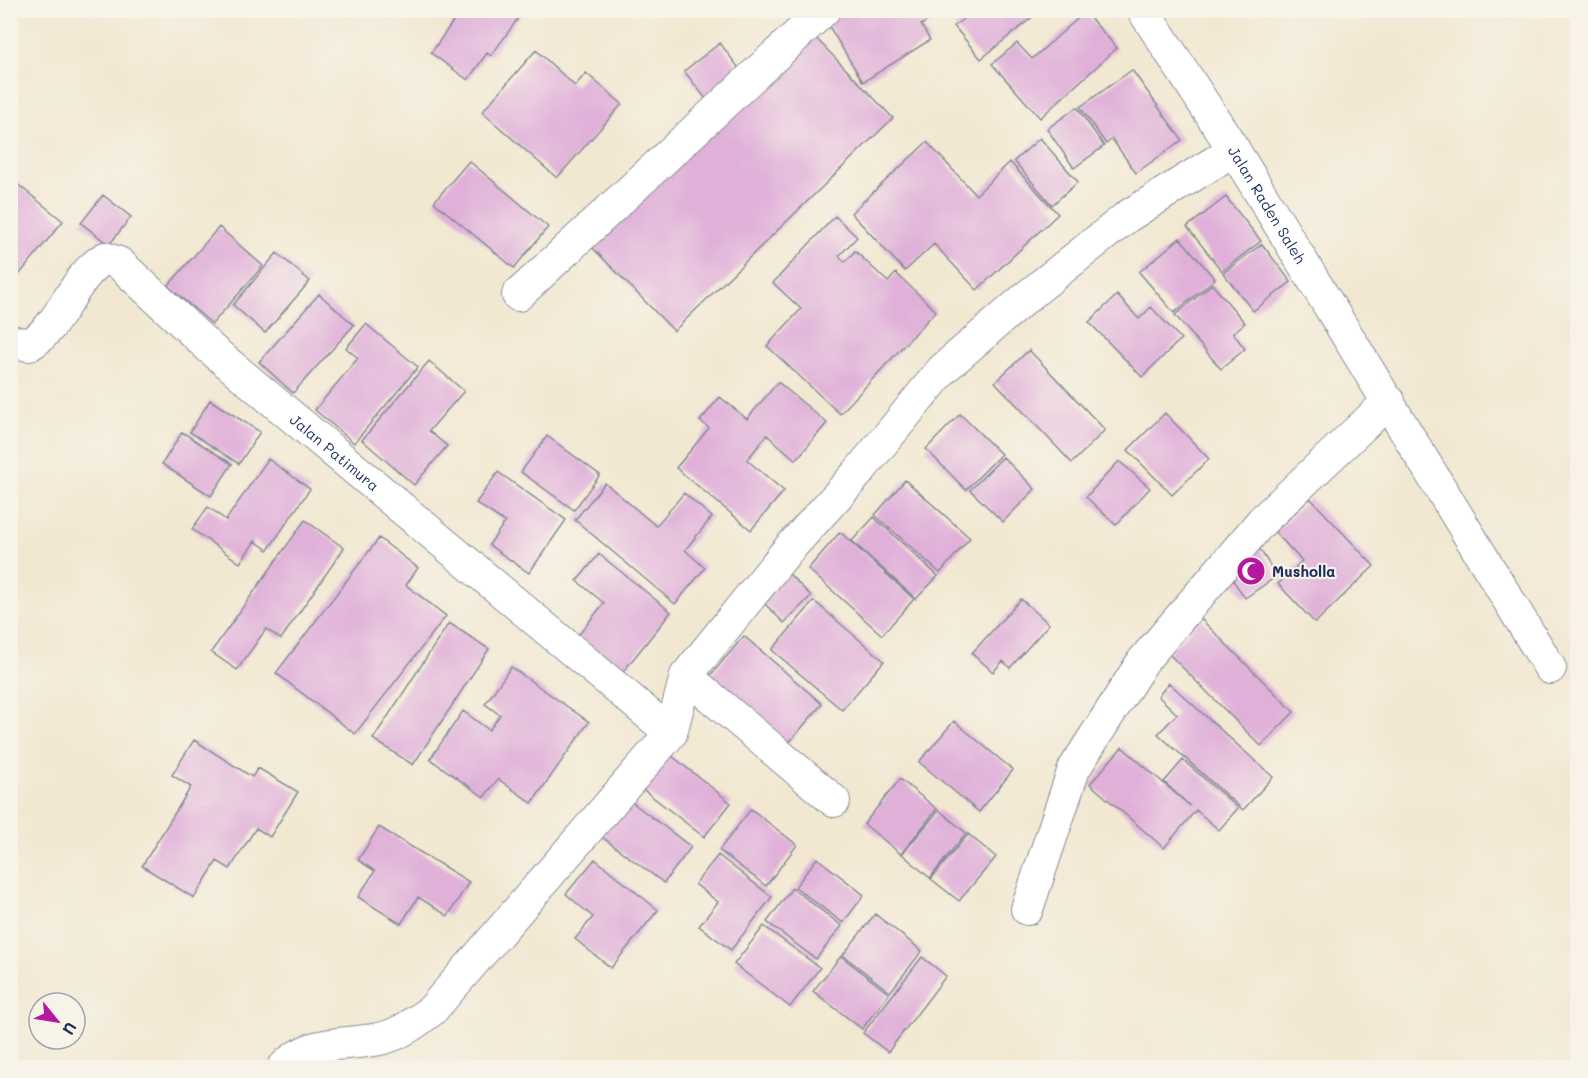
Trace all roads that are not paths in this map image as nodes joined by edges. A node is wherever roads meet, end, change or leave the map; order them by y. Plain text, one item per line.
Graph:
1 (824, 10) edge
2 (1143, 10) edge
3 (1234, 150) junction
4 (518, 295) dead end
5 (10, 341) edge
6 (1389, 401) junction
7 (1550, 668) dead end
8 (687, 676) junction
9 (671, 733) junction
10 (834, 801) dead end
11 (1027, 909) dead end
12 (283, 1068) edge

1 - 4 street
2 - 3 street, Jalan Raden Saleh
3 - 6 street, Jalan Raden Saleh
3 - 8 street
5 - 9 street, Jalan Patimura
6 - 7 street, Jalan Raden Saleh
6 - 11 street
8 - 9 street
8 - 10 street
9 - 12 street

